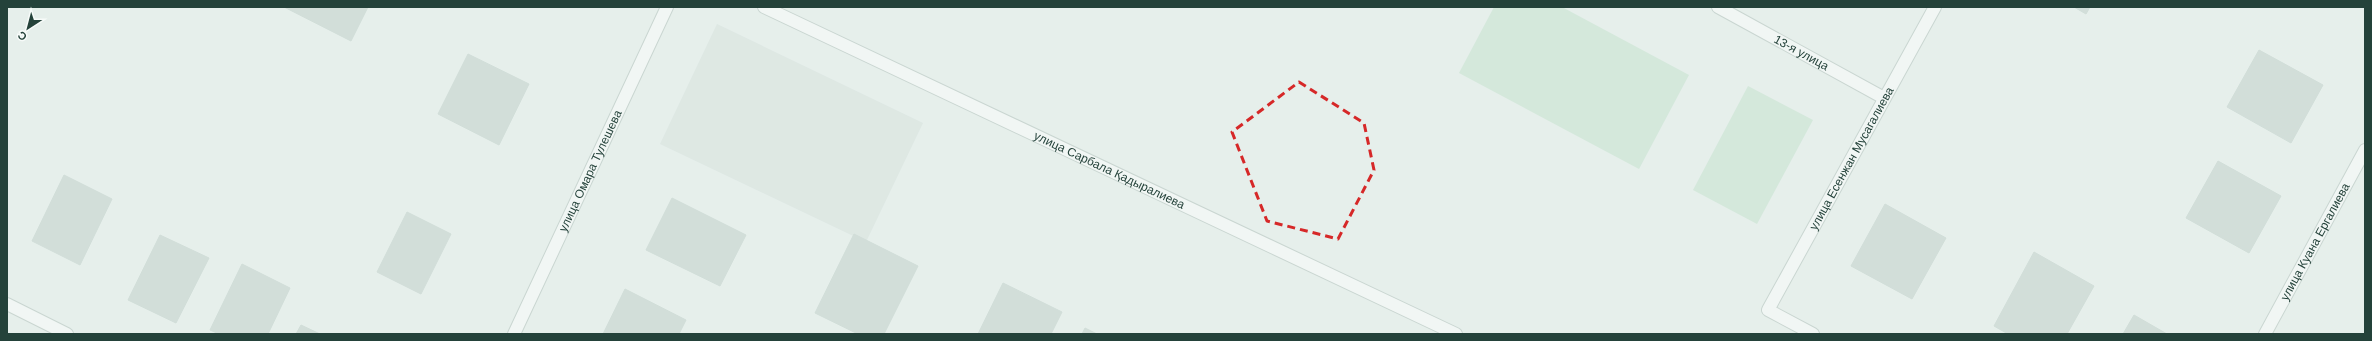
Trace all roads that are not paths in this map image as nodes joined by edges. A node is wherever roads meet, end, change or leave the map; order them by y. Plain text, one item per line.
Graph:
1 (667, 7) edge
2 (764, 7) edge
3 (1718, 7) edge
4 (1935, 7) edge
5 (1884, 98) junction
6 (2365, 150) edge
7 (7, 304) edge
8 (67, 334) edge
9 (514, 334) edge
10 (1456, 334) edge
11 (1814, 334) edge
12 (2265, 334) edge

1 - 9 street, улица Омара Тулешева
2 - 10 street, улица Сарбала Қадыралиева
3 - 5 street, 13-я улица
4 - 5 street, улица Есенжан Мусагалиева
5 - 11 street, улица Есенжан Мусагалиева
6 - 12 street, улица Куана Ергалиева
7 - 8 street

